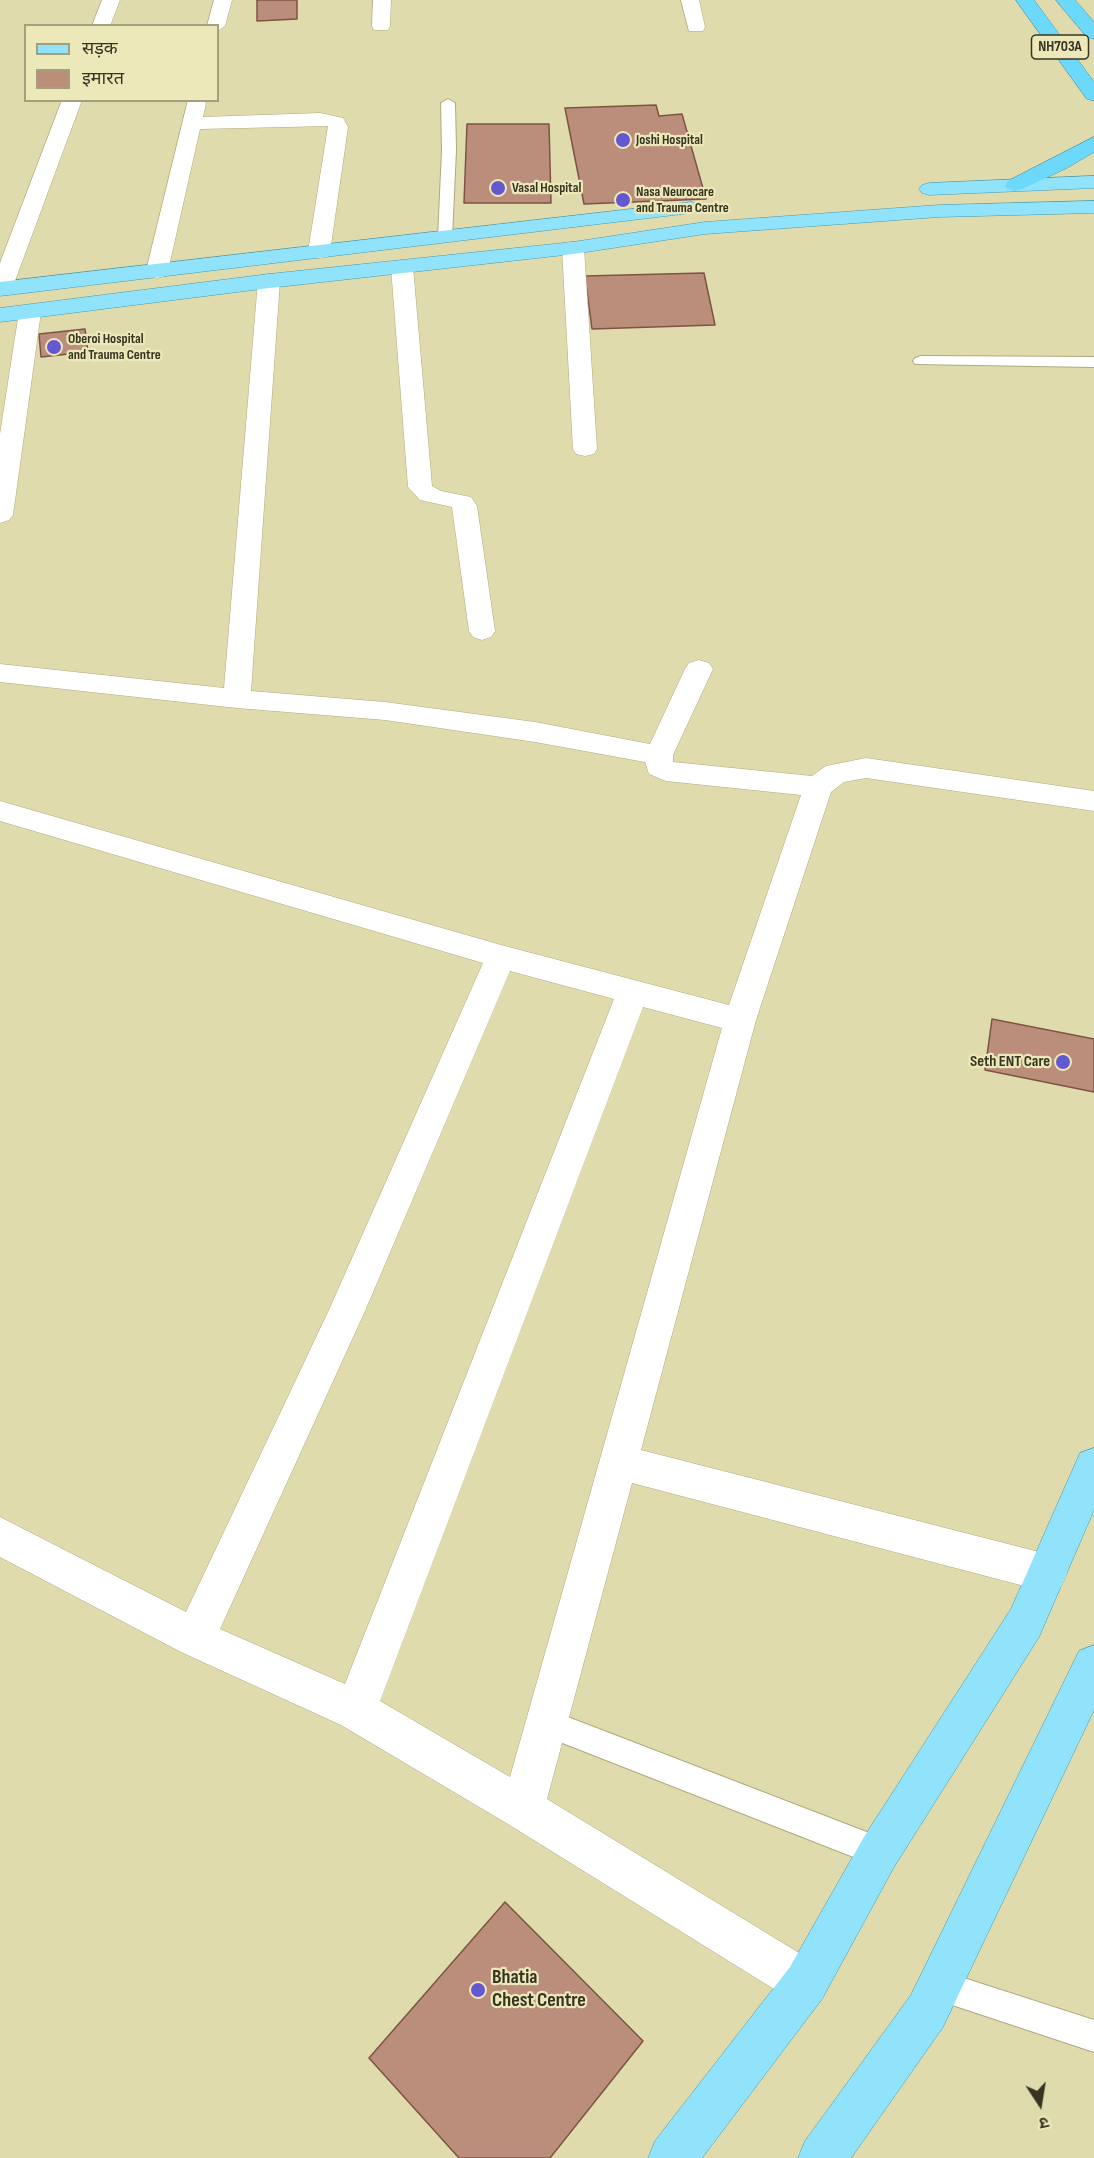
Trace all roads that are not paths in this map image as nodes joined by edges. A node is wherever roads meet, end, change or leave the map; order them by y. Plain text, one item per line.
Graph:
1 (111, 0) edge
2 (223, 0) edge
3 (382, 0) edge
4 (690, 0) edge
5 (1025, 0) edge
6 (1065, 0) edge
7 (102, 24) edge
8 (217, 24) edge
9 (381, 26) dead end
10 (696, 27) dead end
11 (1094, 33) edge
12 (1094, 95) edge
13 (71, 102) edge
14 (196, 102) edge
15 (448, 103) dead end
16 (191, 123) junction
17 (1094, 143) edge
18 (1094, 182) edge
19 (1015, 185) junction
20 (908, 191) dead end
21 (713, 206) dead end
22 (1094, 207) edge
23 (1041, 209) junction
24 (1094, 225) edge
25 (445, 238) junction
26 (573, 248) junction
27 (319, 252) junction
28 (402, 267) junction
29 (158, 271) junction
30 (269, 281) junction
31 (1, 289) edge
32 (30, 312) junction
33 (0, 315) edge
34 (921, 361) dead end
35 (1094, 362) edge
36 (585, 449) dead end
37 (0, 515) edge
38 (482, 631) dead end
39 (699, 669) dead end
40 (0, 673) edge
41 (237, 699) junction
42 (659, 755) junction
43 (818, 787) junction
44 (1094, 801) edge
45 (0, 811) edge
46 (501, 957) junction
47 (633, 992) junction
48 (740, 1020) junction
49 (618, 1462) junction
50 (1094, 1466) edge
51 (0, 1536) edge
52 (1047, 1573) junction
53 (195, 1638) junction
54 (1094, 1665) edge
55 (356, 1710) junction
56 (547, 1723) junction
57 (523, 1809) junction
58 (879, 1852) junction
59 (806, 1983) junction
60 (939, 1986) junction
61 (1094, 2036) edge
62 (672, 2158) edge
63 (822, 2158) edge

1 - 7 street
2 - 8 street
3 - 9 street
4 - 10 street
5 - 12 highway, NH703A
6 - 11 highway, NH703A
13 - 31 street
14 - 16 street
15 - 25 lane
16 - 27 street
16 - 29 street
17 - 19 highway
18 - 19 main road
19 - 20 main road
21 - 25 main road
22 - 23 main road
23 - 24 main road
23 - 26 main road
25 - 27 main road
26 - 28 main road
26 - 36 street
27 - 29 main road
28 - 30 main road
28 - 38 street
29 - 31 main road
30 - 32 main road
30 - 41 street
32 - 33 main road
32 - 37 street
34 - 35 lane
39 - 42 street
40 - 41 street
41 - 42 street
42 - 43 street
43 - 44 street
43 - 48 street
45 - 46 street
46 - 47 street
46 - 53 street
47 - 48 street
47 - 55 street
48 - 49 street
49 - 52 street
49 - 56 street
50 - 52 main road
51 - 53 street
52 - 58 main road
53 - 55 street
54 - 60 main road
55 - 57 street
56 - 57 street
56 - 58 lane
57 - 59 street
58 - 59 main road
59 - 62 main road
60 - 61 lane
60 - 63 main road

